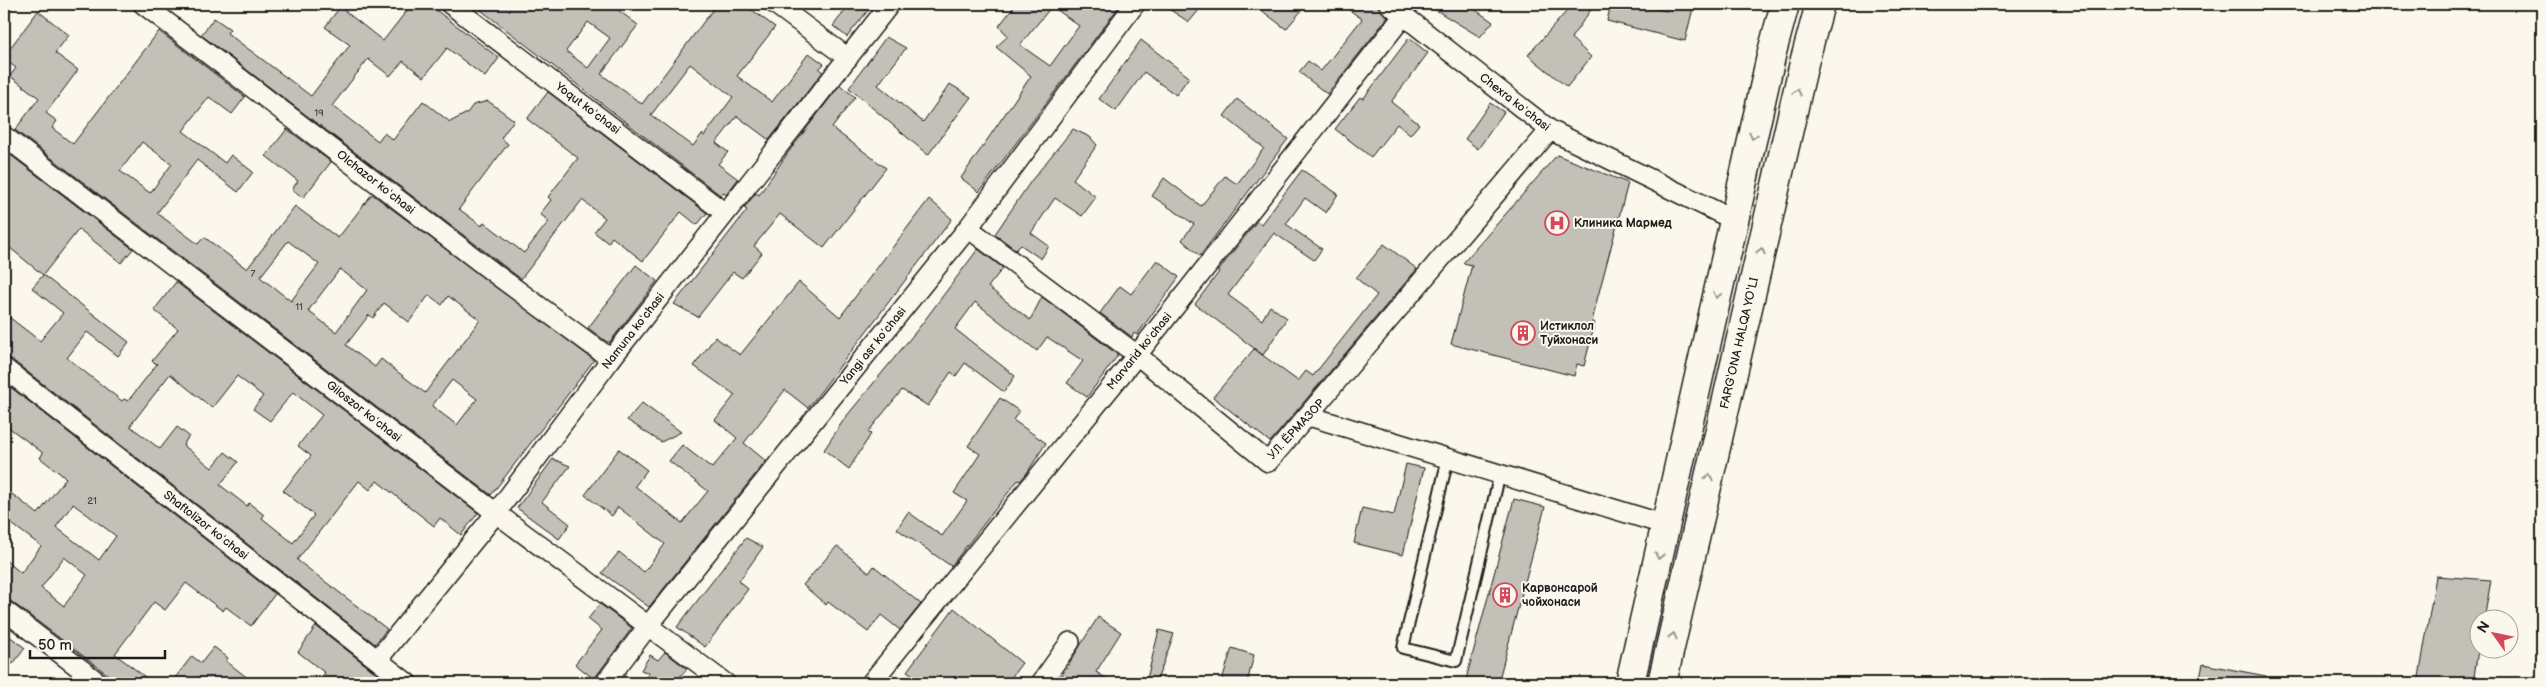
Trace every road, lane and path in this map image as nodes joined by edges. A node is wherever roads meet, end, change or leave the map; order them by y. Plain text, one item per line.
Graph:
1 (143, 4) edge
2 (450, 4) edge
3 (775, 4) edge
4 (890, 4) edge
5 (1134, 4) edge
6 (1389, 4) edge
7 (1785, 4) edge
8 (1820, 4) edge
9 (1404, 16) junction
10 (848, 58) junction
11 (1550, 130) junction
12 (4, 136) edge
13 (726, 213) junction
14 (1734, 220) junction
15 (968, 228) junction
16 (1137, 355) junction
17 (611, 359) junction
18 (4, 368) edge
19 (1309, 416) junction
20 (1448, 458) junction
21 (1500, 473) junction
22 (496, 513) junction
23 (1666, 524) junction
24 (4, 610) edge
25 (648, 626) junction
26 (1070, 642) dead end
27 (378, 659) junction
28 (99, 683) edge
29 (407, 683) edge
30 (605, 683) edge
31 (725, 683) edge
32 (871, 683) edge
33 (1041, 683) edge
34 (1630, 683) edge
35 (1662, 683) edge

1 - 17 street, Olchazor koʻchasi
2 - 13 street, Yoqut koʻchasi
3 - 10 street
4 - 10 street, Namuna koʻchasi
5 - 15 street, Yangi asr koʻchasi
6 - 9 street, Chexra koʻchasi
7 -> 14 highway
35 -> 8 highway, FARG‘ONA HALQA YO‘LI
9 - 11 street, Chexra koʻchasi
9 - 16 street, Marvarid koʻchasi
10 - 13 street, Namuna koʻchasi
11 - 14 street, Chexra koʻchasi
11 - 19 street, УЛ. ЁРМАЗОР
12 - 22 street, Giloszor koʻchasi
13 - 17 street, Namuna koʻchasi
14 -> 23 highway
15 - 16 street, УЛ. ЁРМАЗОР
15 - 25 street, Yangi asr koʻchasi
16 - 19 street, УЛ. ЁРМАЗОР
16 - 32 street, Marvarid koʻchasi
17 - 22 street, Namuna koʻchasi
18 - 27 street, Shaftolizor koʻchasi
19 - 20 street
20 - 21 street
20 - 21 lane
21 - 23 street
22 - 25 street, Giloszor koʻchasi
22 - 27 street, Namuna koʻchasi
23 -> 34 highway
24 - 28 street
25 - 30 street, Yangi asr koʻchasi
25 - 31 street, Giloszor koʻchasi
26 - 33 street
27 - 29 street, Shaftolizor koʻchasi

